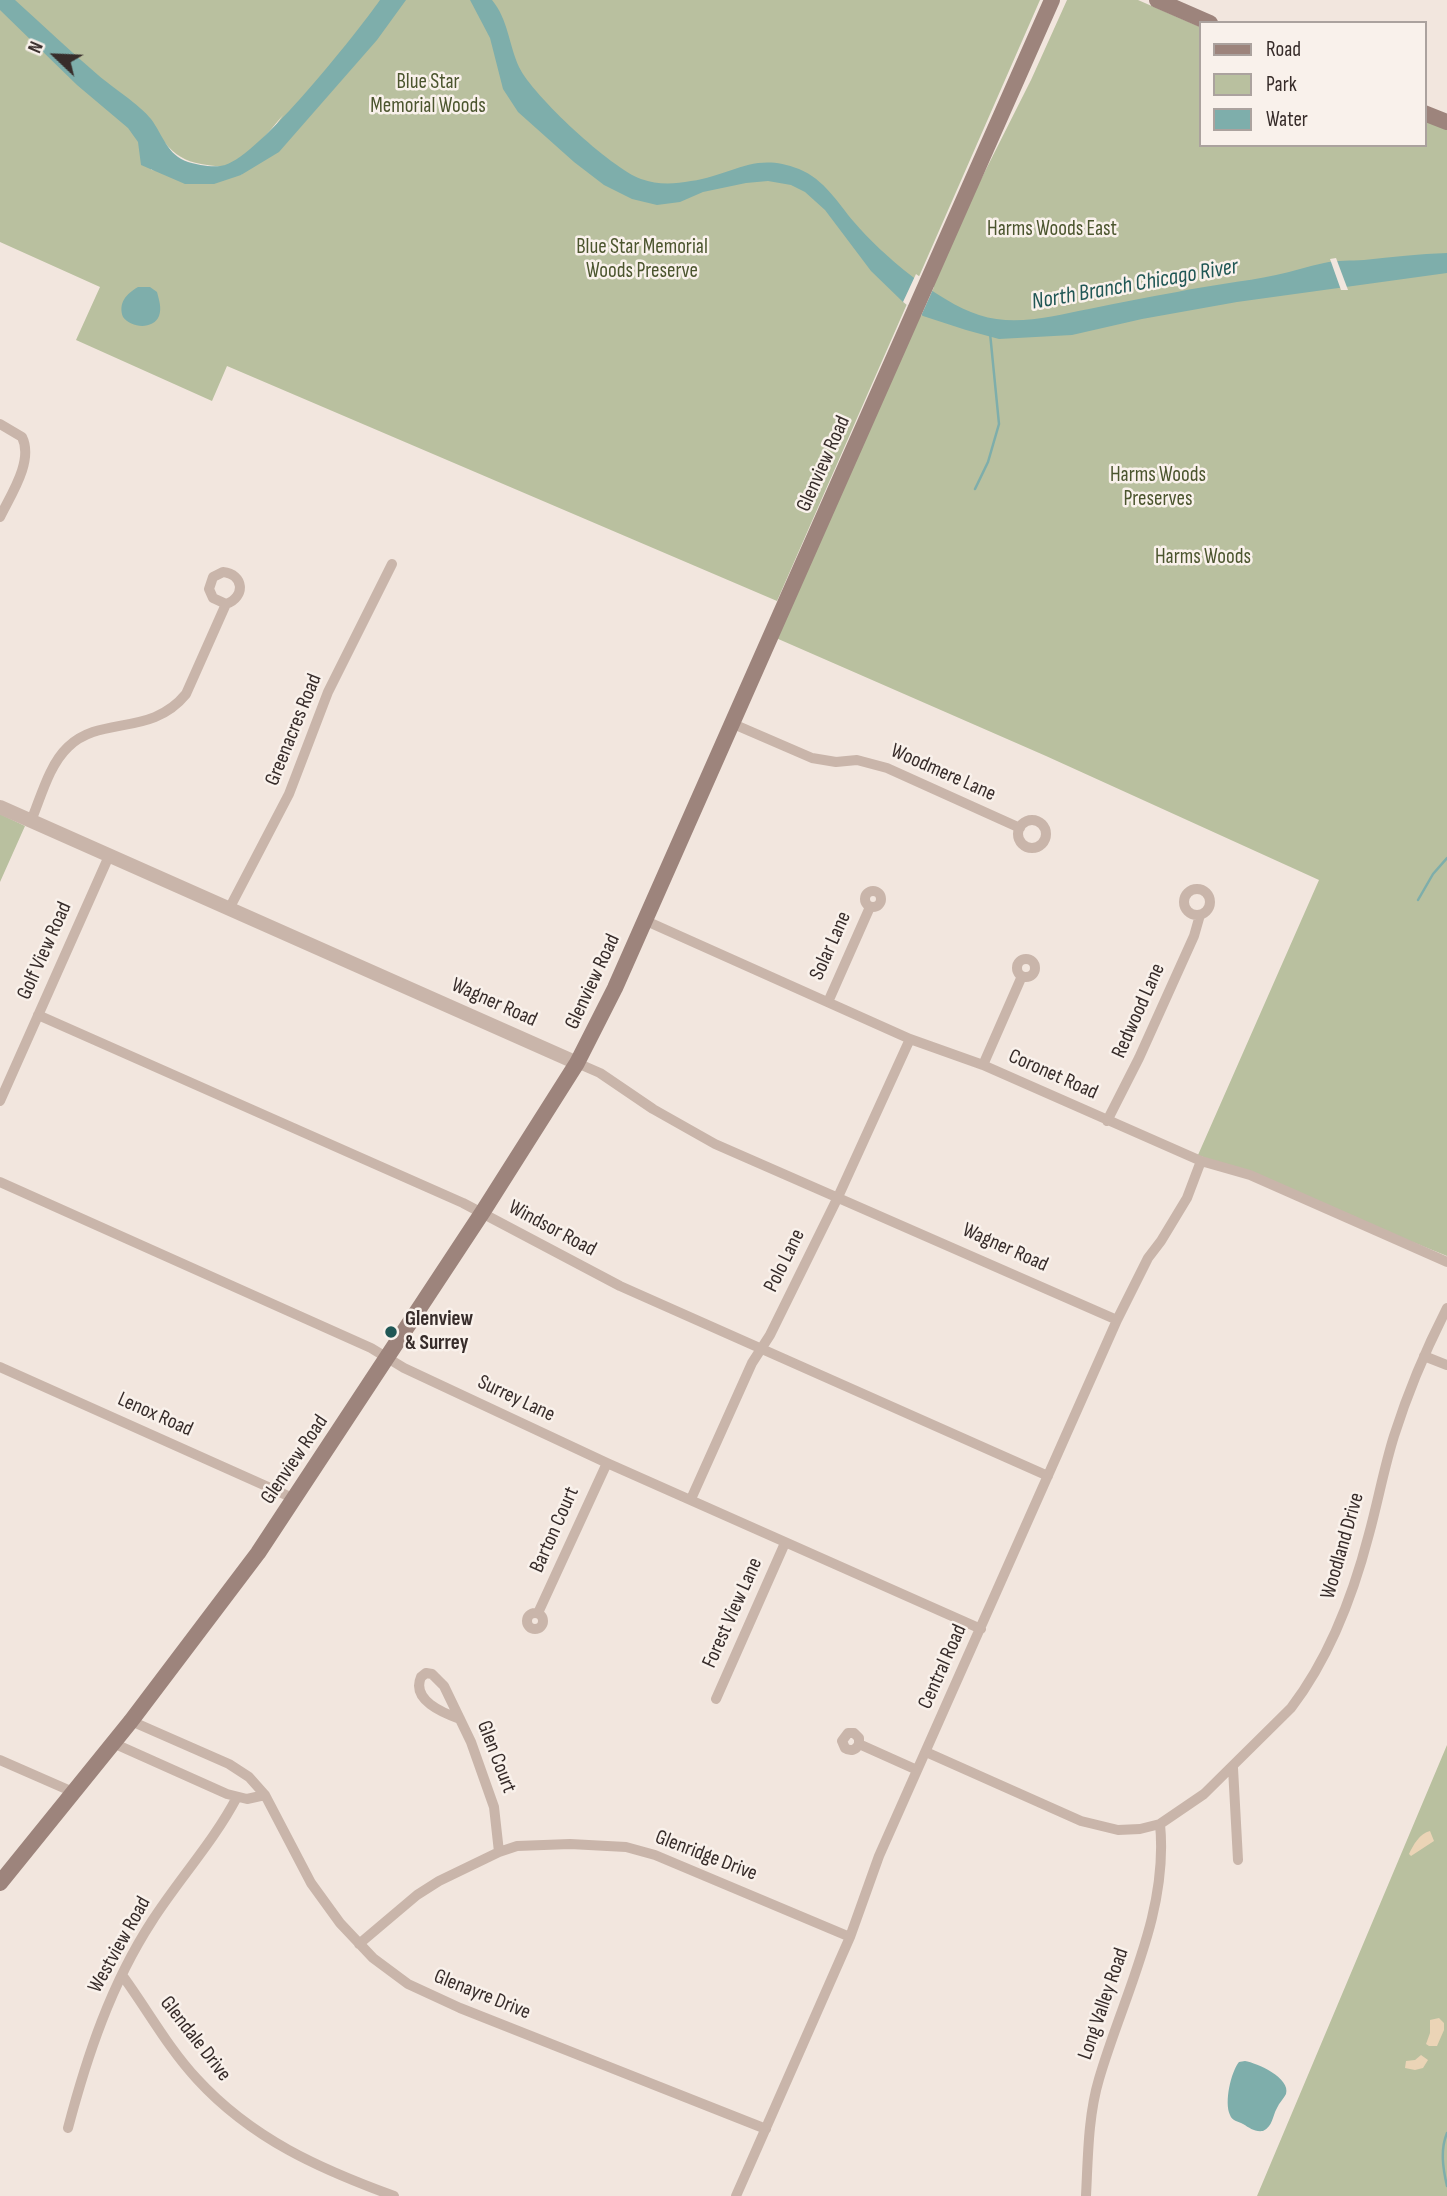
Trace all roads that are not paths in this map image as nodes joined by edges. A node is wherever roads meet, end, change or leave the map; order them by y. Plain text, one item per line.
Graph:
1 (1052, 0) edge
2 (1157, 0) edge
3 (1205, 21) edge
4 (1426, 114) edge
5 (1447, 122) edge
6 (0, 424) edge
7 (0, 517) edge
8 (392, 564) dead end
9 (226, 604) dead end
10 (731, 723) junction
11 (0, 807) edge
12 (31, 821) junction
13 (1020, 828) dead end
14 (109, 856) junction
15 (870, 907) dead end
16 (229, 909) junction
17 (1200, 915) dead end
18 (644, 920) junction
19 (1022, 976) dead end
20 (828, 1002) junction
21 (38, 1015) junction
22 (910, 1039) junction
23 (577, 1063) junction
24 (983, 1065) junction
25 (0, 1101) edge
26 (1107, 1121) junction
27 (1201, 1161) junction
28 (0, 1182) edge
29 (838, 1197) junction
30 (482, 1213) junction
31 (1447, 1262) edge
32 (1447, 1308) edge
33 (1117, 1320) junction
34 (762, 1349) junction
35 (1424, 1356) junction
36 (387, 1358) junction
37 (1447, 1365) edge
38 (0, 1367) edge
39 (607, 1463) junction
40 (1048, 1476) junction
41 (295, 1499) junction
42 (691, 1499) junction
43 (785, 1543) junction
44 (538, 1614) dead end
45 (981, 1629) junction
46 (716, 1699) dead end
47 (460, 1718) dead end
48 (131, 1721) junction
49 (113, 1743) junction
50 (859, 1744) dead end
51 (926, 1752) junction
52 (0, 1760) edge
53 (1233, 1768) junction
54 (917, 1770) junction
55 (72, 1792) junction
56 (265, 1795) junction
57 (237, 1797) junction
58 (1160, 1824) junction
59 (499, 1852) junction
60 (1238, 1860) dead end
61 (0, 1883) edge
62 (850, 1937) junction
63 (359, 1944) junction
64 (122, 1975) junction
65 (68, 2128) dead end
66 (766, 2129) junction
67 (394, 2196) edge
68 (736, 2196) edge
69 (1086, 2196) edge

1 - 10 main road, Glenview Road
2 - 3 main road
4 - 5 main road
6 - 7 street
8 - 16 street, Greenacres Road
9 - 12 street
10 - 13 street, Woodmere Lane
10 - 18 main road, Glenview Road
11 - 12 street, Wagner Road
12 - 14 street, Wagner Road
14 - 16 street, Wagner Road
14 - 21 street, Golf View Road
15 - 20 street, Solar Lane
16 - 23 street, Wagner Road
17 - 26 street, Redwood Lane
18 - 20 street, Coronet Road
18 - 23 main road, Glenview Road
19 - 24 street
20 - 22 street, Coronet Road
21 - 25 street, Golf View Road
21 - 30 street, Windsor Road
22 - 24 street, Coronet Road
22 - 29 street, Polo Lane
23 - 29 street, Wagner Road
23 - 30 main road, Glenview Road
24 - 26 street, Coronet Road
26 - 27 street, Coronet Road
27 - 31 street, Coronet Road
27 - 33 street, Central Road
28 - 36 street, Surrey Lane
29 - 33 street, Wagner Road
29 - 34 street, Polo Lane
30 - 34 street, Windsor Road
30 - 36 main road, Glenview Road
32 - 35 street, Woodland Drive
33 - 40 street, Central Road
34 - 40 street, Windsor Road
34 - 42 street, Polo Lane
35 - 37 street
35 - 53 street, Woodland Drive
36 - 39 street, Surrey Lane
36 - 41 main road, Glenview Road
38 - 41 street, Lenox Road
39 - 42 street, Surrey Lane
39 - 44 street, Barton Court
40 - 45 street, Central Road
41 - 48 main road, Glenview Road
42 - 43 street, Surrey Lane
43 - 45 street, Surrey Lane
43 - 46 street, Forest View Lane
45 - 51 street, Central Road
47 - 59 street, Glen Court
48 - 49 main road, Glenview Road
48 - 56 street, Glenayre Drive
49 - 55 main road, Glenview Road
49 - 57 street
50 - 54 street
51 - 54 street, Central Road
51 - 58 street, Woodland Drive
52 - 55 street
53 - 58 street, Woodland Drive
53 - 60 street
54 - 62 street, Central Road
55 - 61 main road, Glenview Road
56 - 57 street
56 - 63 street, Glenayre Drive
57 - 64 street, Westview Road
58 - 69 street, Long Valley Road
59 - 62 street, Glenridge Drive
59 - 63 street, Glenridge Drive
62 - 66 street, Central Road
63 - 66 street, Glenayre Drive
64 - 65 street, Westview Road
64 - 67 street, Glendale Drive
66 - 68 street, Central Road

